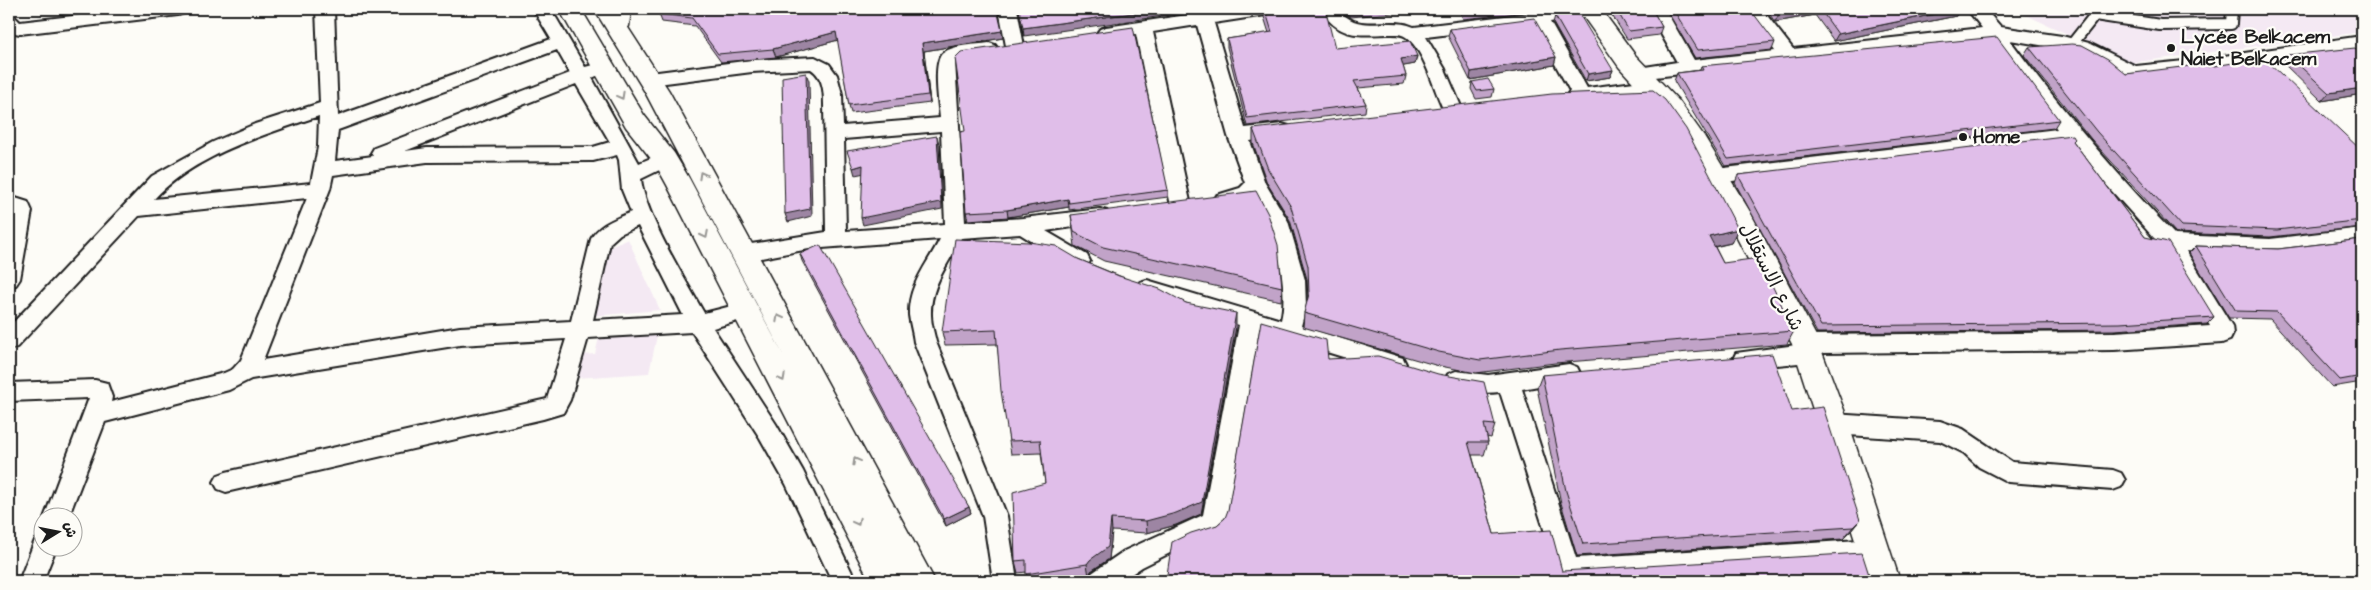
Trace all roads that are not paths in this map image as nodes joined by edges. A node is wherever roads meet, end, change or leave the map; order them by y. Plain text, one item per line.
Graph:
1 (178, 9) edge
2 (325, 9) edge
3 (542, 9) edge
4 (570, 9) edge
5 (1008, 9) edge
6 (1266, 9) edge
7 (1329, 9) edge
8 (1656, 9) edge
9 (1753, 9) edge
10 (1976, 9) edge
11 (2232, 9) edge
12 (1590, 10) edge
13 (614, 14) edge
14 (1202, 14) edge
15 (1539, 18) junction
16 (9, 21) edge
17 (1143, 27) junction
18 (1995, 32) junction
19 (1413, 33) junction
20 (1087, 36) edge
21 (561, 42) junction
22 (2362, 42) edge
23 (2072, 44) junction
24 (1788, 56) junction
25 (2261, 56) junction
26 (1689, 68) junction
27 (593, 71) junction
28 (2280, 75) edge
29 (650, 79) junction
30 (1644, 80) junction
31 (1582, 95) junction
32 (1556, 98) edge
33 (1455, 111) edge
34 (328, 116) junction
35 (951, 124) junction
36 (1299, 129) edge
37 (834, 133) junction
38 (2072, 134) junction
39 (1238, 136) junction
40 (621, 145) junction
41 (665, 160) junction
42 (349, 165) junction
43 (326, 169) junction
44 (631, 175) junction
45 (1716, 176) junction
46 (1255, 184) junction
47 (320, 189) junction
48 (9, 203) edge
49 (1196, 204) junction
50 (1159, 208) edge
51 (132, 209) junction
52 (1120, 213) edge
53 (642, 214) junction
54 (1023, 226) junction
55 (955, 231) junction
56 (2362, 236) edge
57 (836, 238) junction
58 (12, 243) edge
59 (2170, 243) junction
60 (745, 253) junction
61 (1099, 271) edge
62 (9, 279) edge
63 (1128, 282) edge
64 (747, 310) junction
65 (1250, 321) junction
66 (698, 323) junction
67 (580, 329) junction
68 (1288, 333) junction
69 (9, 341) edge
70 (1807, 348) junction
71 (1721, 361) edge
72 (250, 365) junction
73 (1591, 371) edge
74 (1508, 382) junction
75 (9, 392) edge
76 (96, 415) junction
77 (1833, 424) junction
78 (2113, 480) dead end
79 (226, 482) dead end
80 (60, 508) edge
81 (1875, 550) junction
82 (40, 558) edge
83 (1569, 575) edge
84 (31, 581) edge
85 (844, 581) edge
86 (887, 581) edge
87 (919, 581) edge
88 (1005, 581) edge
89 (1101, 581) edge
90 (1884, 581) edge

1 - 16 street
2 - 34 street
3 - 21 street
4 - 27 main road
5 - 35 street
6 - 14 street
7 - 19 street
8 - 26 street
9 - 24 street
10 - 18 street
11 - 23 lane
12 - 15 street
12 - 30 main road, شارع الاستقلال
13 - 29 main road
14 - 17 street
14 - 39 street
15 - 19 street
15 - 31 street
17 - 20 street
17 - 49 street
18 - 23 street
18 - 24 street
18 - 38 street
19 - 33 street
21 - 27 street
21 - 34 street
22 - 25 street
23 - 25 street
24 - 26 street
25 - 28 street
26 - 30 street
27 - 40 street
27 -> 41 main road
27 - 42 street
29 - 37 street
60 -> 29 main road
30 - 31 street
30 - 45 main road, شارع الاستقلال
31 - 32 street
34 - 43 street
34 - 51 street
35 - 37 street
35 - 55 street
36 - 39 street
37 - 57 street
38 - 45 street
38 - 59 street
39 - 46 street
40 - 42 street
40 - 44 street
41 - 44 street
41 -> 64 main road
42 - 43 street
43 - 47 street
44 - 53 street
45 - 70 main road, شارع الاستقلال
46 - 49 street
46 - 68 street
47 - 51 street
47 - 72 street
48 - 58 street
49 - 50 street
51 - 69 street
52 - 54 street
53 - 66 street
53 - 67 street
54 - 55 street
54 - 61 street
55 - 57 street
55 - 88 street
56 - 59 street
57 - 60 street
58 - 62 street
59 - 70 street
87 -> 60 main road
63 - 65 street
64 - 66 street
64 -> 86 main road
65 - 68 street
65 - 89 street
66 - 67 street
66 - 85 street
67 - 72 street
67 - 79 street
68 - 74 street
70 - 71 street
70 - 77 main road, شارع الاستقلال
72 - 76 street
73 - 74 street
74 - 83 street
75 - 76 street
76 - 80 street
77 - 78 street
77 - 81 main road, شارع الاستقلال
81 - 83 street
81 - 90 main road, شارع الاستقلال
82 - 84 street

